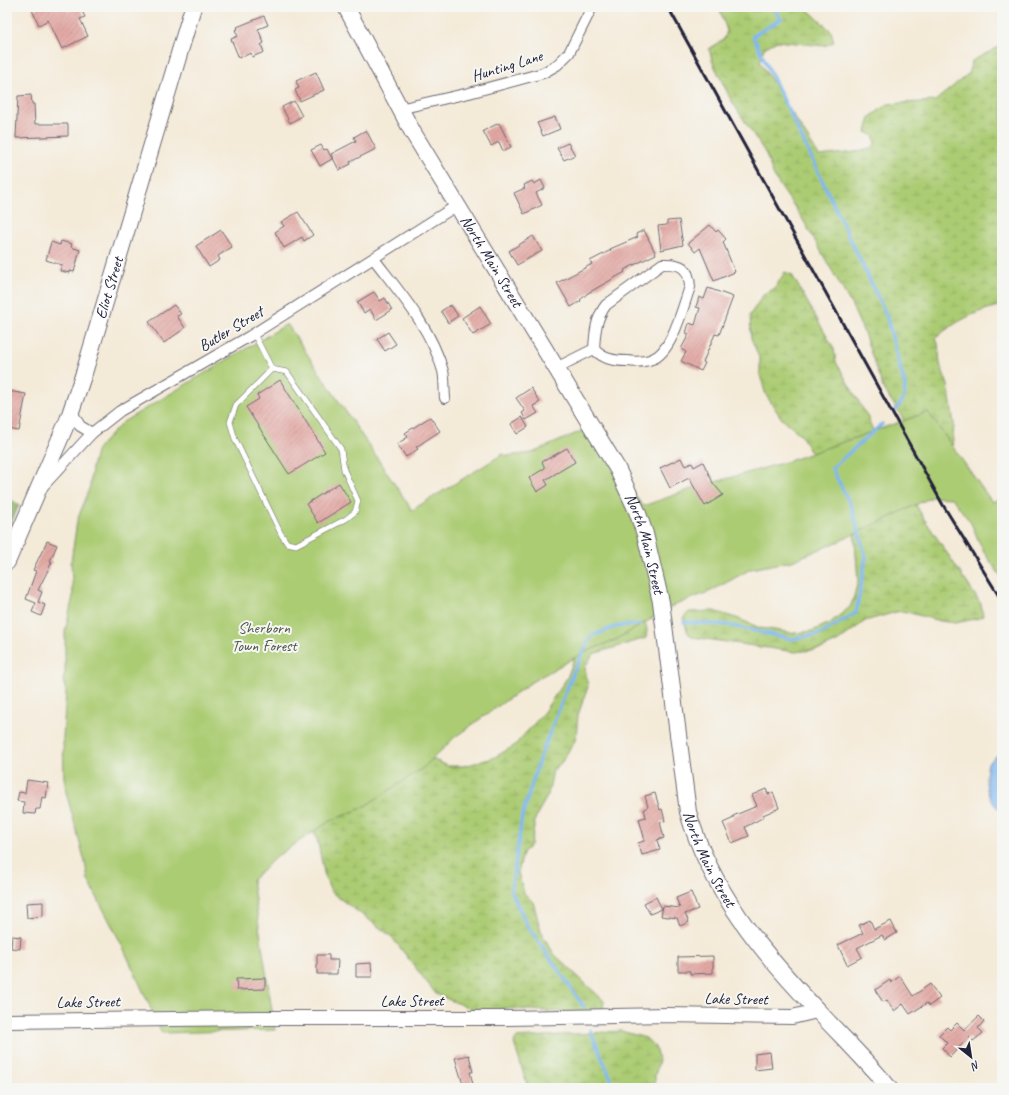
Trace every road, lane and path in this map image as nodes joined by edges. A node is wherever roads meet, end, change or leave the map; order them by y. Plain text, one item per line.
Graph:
1 (193, 7) edge
2 (346, 7) edge
3 (592, 7) edge
4 (399, 109) junction
5 (456, 206) junction
6 (374, 259) junction
7 (254, 334) junction
8 (594, 348) junction
9 (556, 368) junction
10 (272, 369) junction
11 (445, 398) dead end
12 (71, 410) junction
13 (92, 433) junction
14 (36, 494) junction
15 (7, 562) edge
16 (817, 1011) junction
17 (7, 1021) edge
18 (886, 1087) edge

1 - 12 main road, Eliot Street
2 - 4 main road, North Main Street
3 - 4 street, Hunting Lane
4 - 5 main road, North Main Street
5 - 6 street, Butler Street
5 - 9 main road, North Main Street
6 - 7 street, Butler Street
6 - 11 street
7 - 10 lane
7 - 13 street, Butler Street
8 - 8 street
8 - 9 street
9 - 16 main road, North Main Street
10 - 10 lane
12 - 13 street
12 - 14 main road, Eliot Street
13 - 14 street, Butler Street
14 - 15 main road, Eliot Street
16 - 17 street, Lake Street
16 - 18 main road, North Main Street

